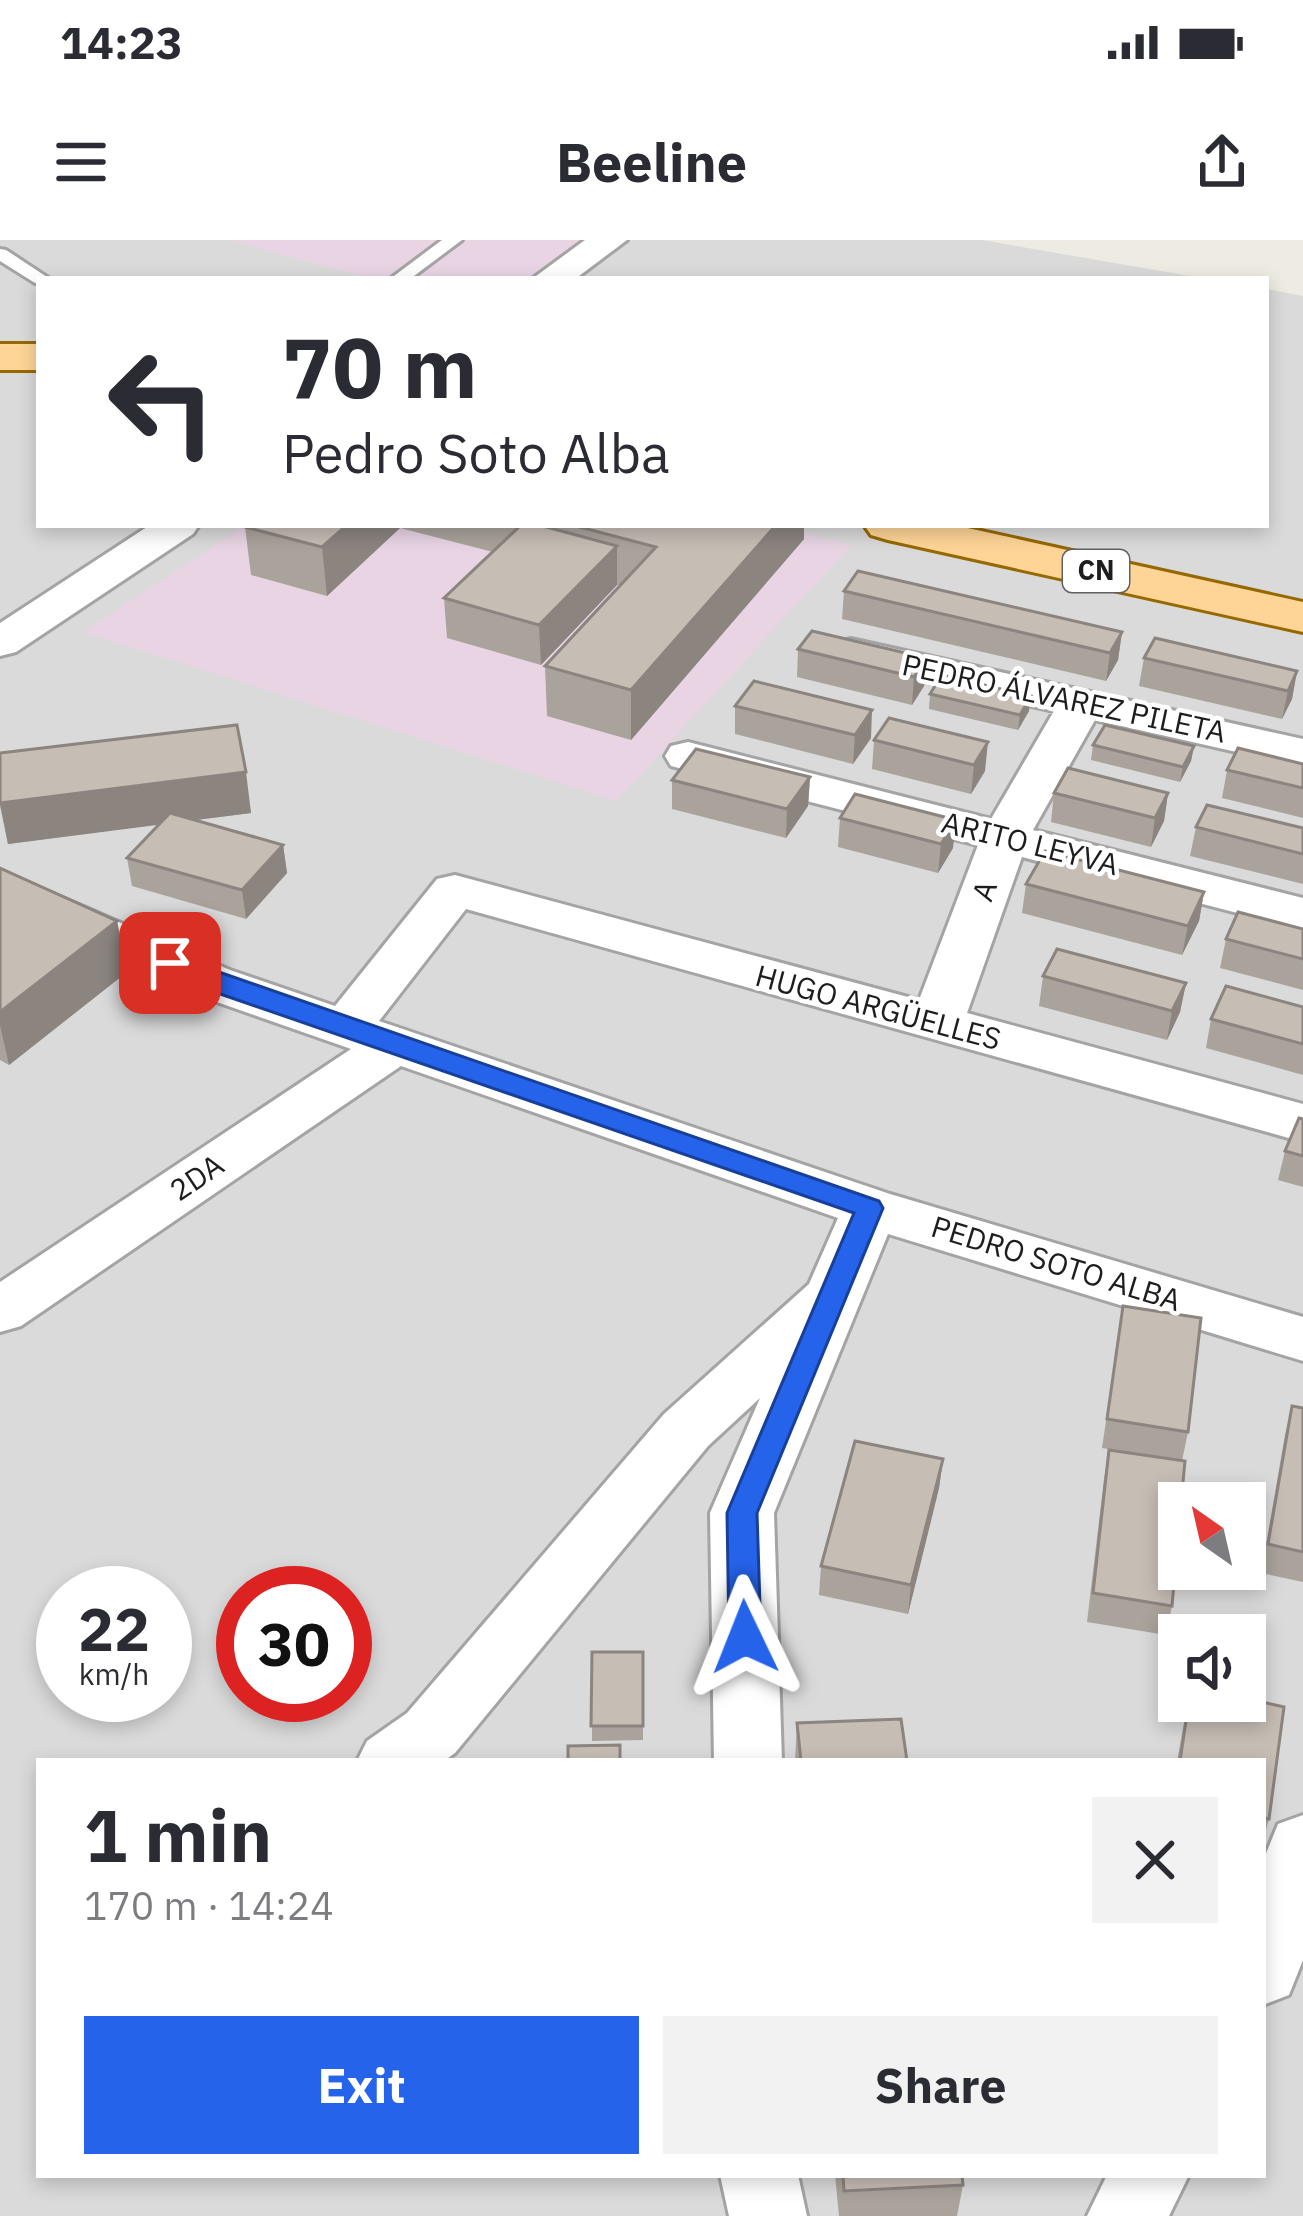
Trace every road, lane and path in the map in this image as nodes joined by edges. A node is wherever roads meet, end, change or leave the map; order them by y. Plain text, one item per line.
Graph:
1 (453, 240) edge
2 (609, 240) edge
3 (0, 254) edge
4 (36, 276) edge
5 (403, 276) edge
6 (555, 276) edge
7 (0, 356) edge
8 (36, 357) edge
9 (173, 528) edge
10 (902, 528) edge
11 (1303, 617) edge
12 (0, 643) edge
13 (824, 646) edge
14 (1083, 700) junction
15 (1303, 753) edge
16 (688, 756) edge
17 (1005, 837) junction
18 (0, 886) edge
19 (455, 890) joint
20 (1303, 914) edge
21 (936, 1025) junction
22 (370, 1037) junction
23 (1303, 1123) edge
24 (870, 1208) junction
25 (833, 1296) junction
26 (0, 1311) edge
27 (1303, 1339) edge
28 (395, 1758) edge
29 (748, 1758) edge
30 (1303, 1846) edge
31 (1266, 1963) edge
32 (760, 2178) edge
33 (1148, 2178) edge
34 (768, 2216) edge
35 (1126, 2216) edge

1 - 5 lane
2 - 6 street
3 - 4 lane
7 - 8 main road
9 - 12 street
10 - 11 main road, CN
13 - 14 street, PEDRO ÁLVAREZ PILETA
14 - 15 street, PEDRO ÁLVAREZ PILETA
14 - 17 street, A
16 - 17 street, ARITO LEYVA
17 - 20 street, ARITO LEYVA
17 - 21 street, A
18 - 22 street, PEDRO SOTO ALBA
19 - 21 street, HUGO ARGÜELLES
19 - 22 street, 2DA
21 - 23 street, HUGO ARGÜELLES
22 - 24 street, PEDRO SOTO ALBA
22 - 26 street, 2DA
24 - 25 street
24 - 27 street, PEDRO SOTO ALBA
25 - 28 street
25 - 29 street
30 - 31 street
32 - 34 street
33 - 35 street

